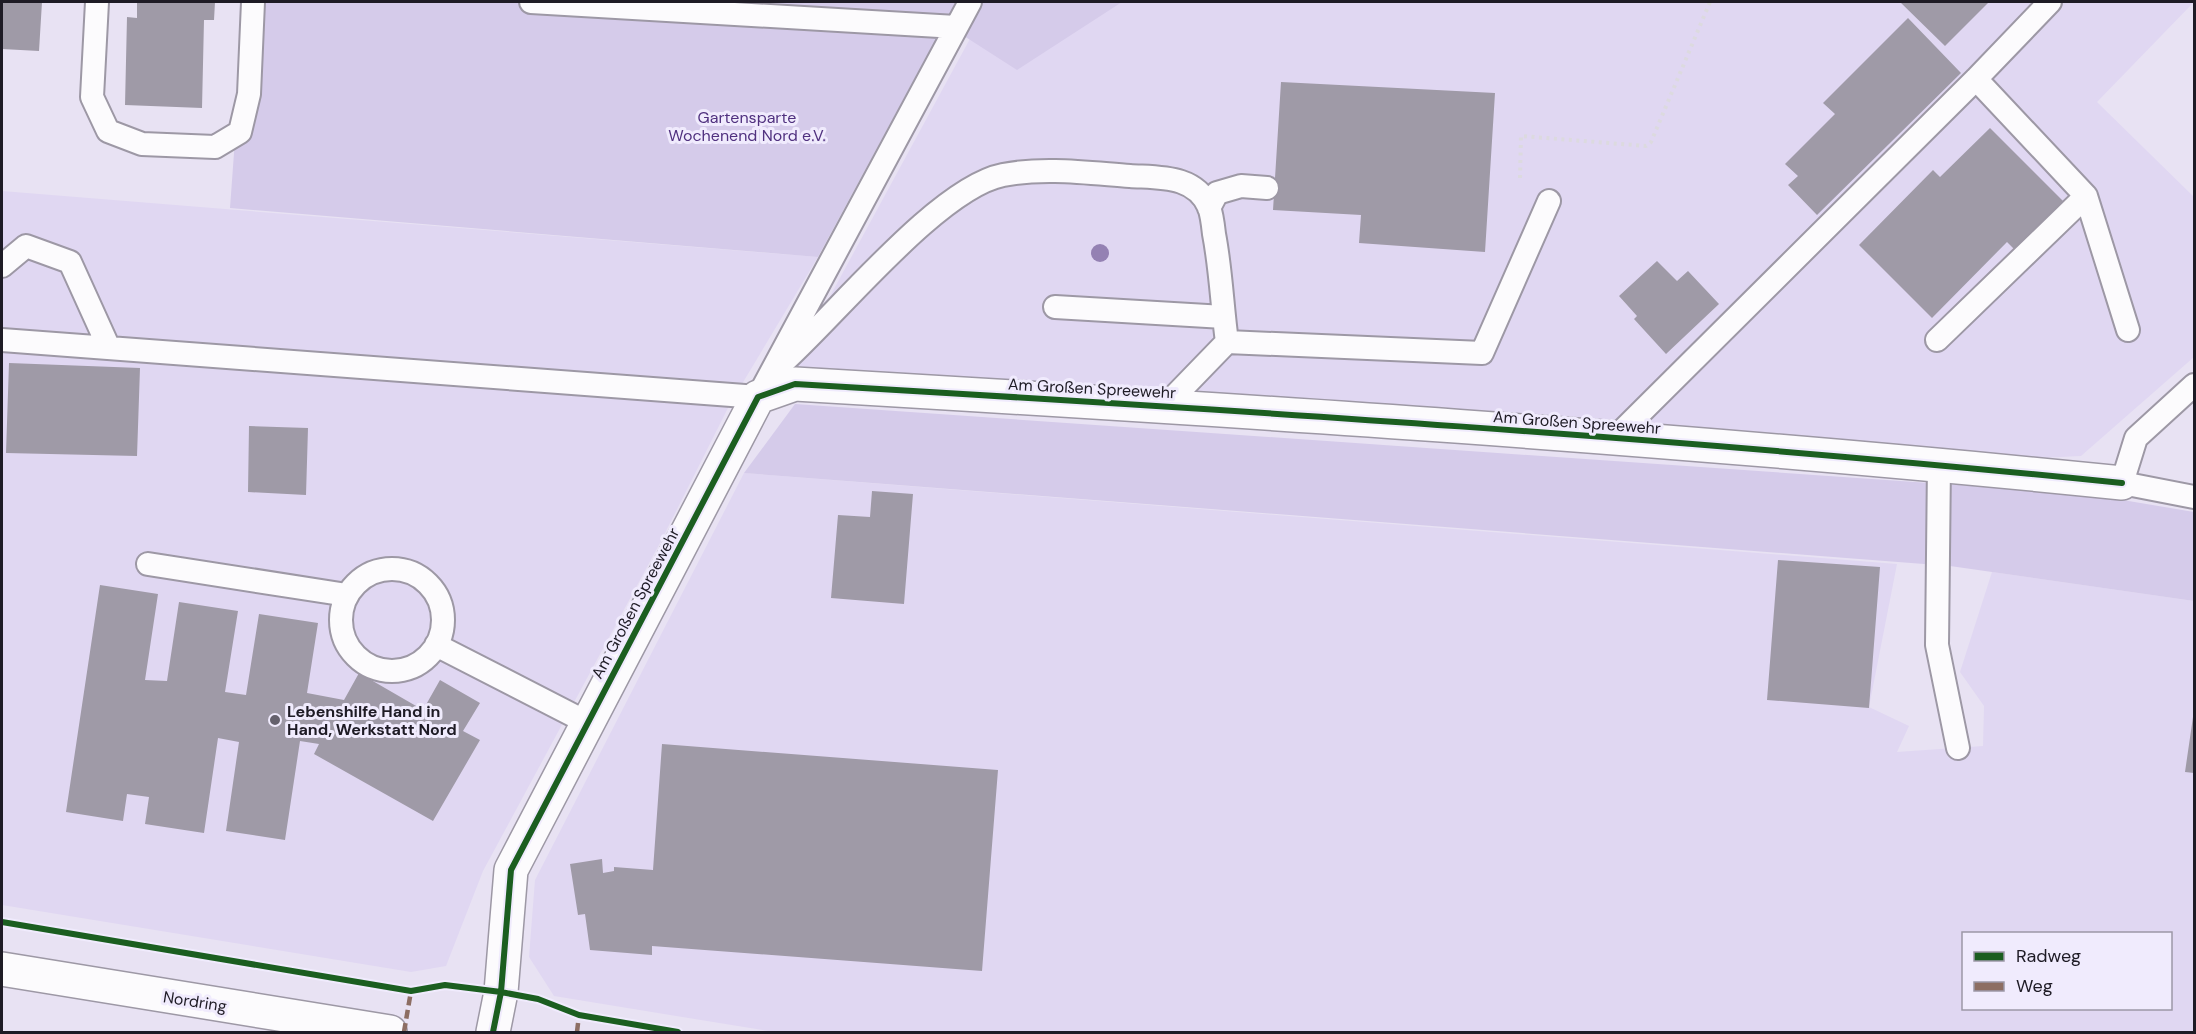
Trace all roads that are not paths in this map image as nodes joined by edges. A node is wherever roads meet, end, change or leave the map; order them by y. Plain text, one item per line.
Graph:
1 (97, 2) edge
2 (253, 2) edge
3 (531, 2) edge
4 (970, 2) edge
5 (2049, 2) edge
6 (956, 27) junction
7 (1976, 78) junction
8 (1267, 188) dead end
9 (2086, 196) junction
10 (1549, 201) dead end
11 (1209, 208) junction
12 (2, 266) edge
13 (1055, 307) dead end
14 (1224, 317) junction
15 (2128, 330) dead end
16 (2, 340) edge
17 (1937, 340) dead end
18 (1227, 342) junction
19 (109, 348) junction
20 (2194, 385) edge
21 (763, 386) junction
22 (1165, 405) junction
23 (1615, 438) junction
24 (1939, 464) junction
25 (2122, 483) junction
26 (2194, 497) edge
27 (148, 564) dead end
28 (348, 595) junction
29 (436, 645) junction
30 (588, 723) junction
31 (1959, 748) dead end
32 (2, 969) edge
33 (390, 1032) edge
34 (493, 1032) edge

1 - 2 lane
3 - 6 lane
4 - 6 lane
5 - 7 lane
6 - 21 lane
7 - 9 lane
7 - 23 lane
8 - 11 lane
9 - 15 lane
9 - 17 lane
10 - 18 lane
11 - 14 lane
11 - 21 lane
12 - 19 lane
13 - 14 lane
14 - 18 lane
16 - 19 lane
18 - 22 lane
19 - 21 lane
20 - 25 lane
21 - 22 street, Am Großen Spreewehr
21 - 30 street, Am Großen Spreewehr
22 - 23 street, Am Großen Spreewehr
23 - 24 street, Am Großen Spreewehr
24 - 25 street, Am Großen Spreewehr
24 - 31 lane
25 - 26 lane, Am Großen Spreewehr
27 - 28 lane
28 - 29 lane
28 - 29 lane
29 - 30 lane
30 - 34 street, Am Großen Spreewehr
32 - 33 street, Nordring

